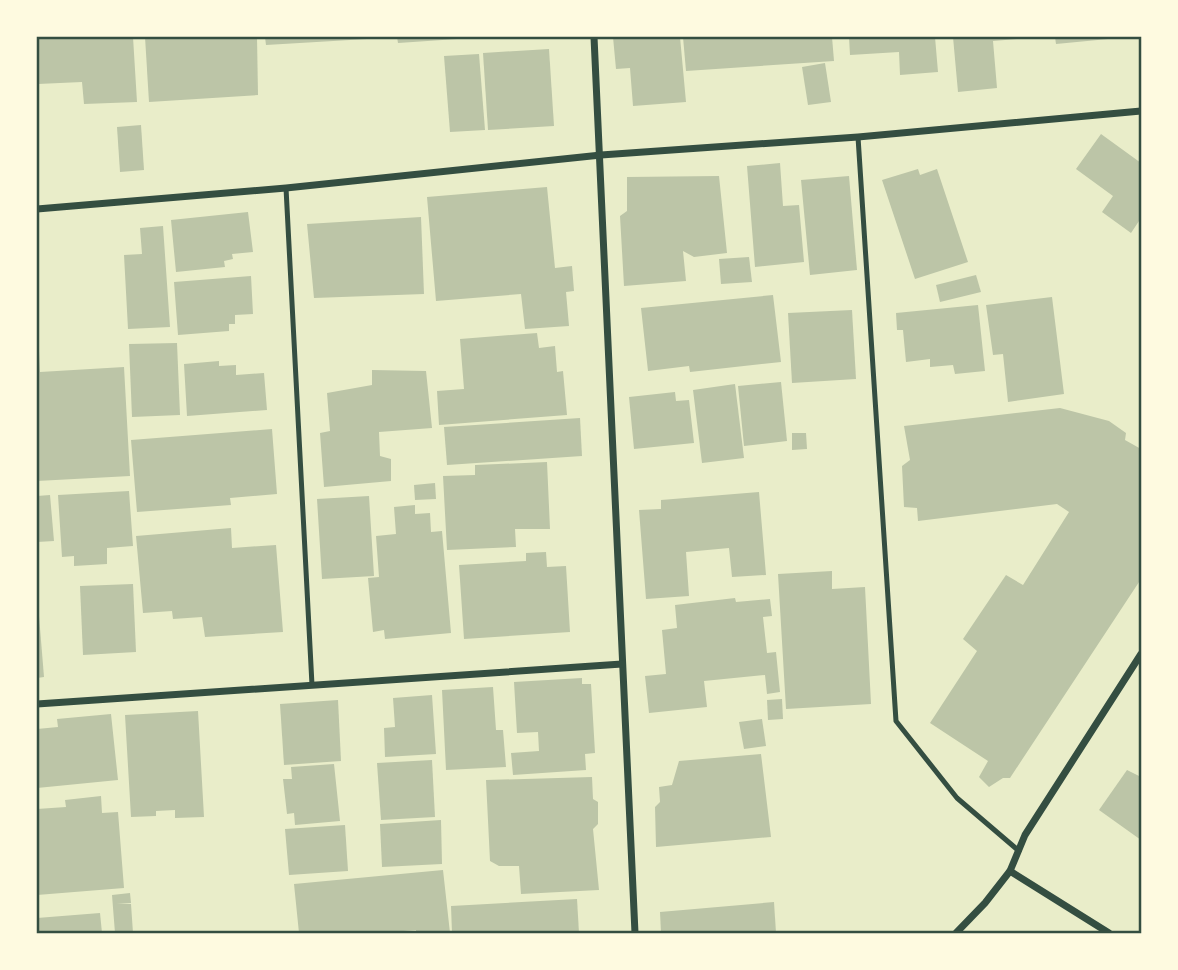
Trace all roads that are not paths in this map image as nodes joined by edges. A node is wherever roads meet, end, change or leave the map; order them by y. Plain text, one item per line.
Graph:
1 (594, 37) edge
2 (1141, 111) edge
3 (858, 136) junction
4 (601, 155) junction
5 (286, 188) junction
6 (37, 209) edge
7 (1141, 654) edge
8 (622, 664) junction
9 (312, 685) junction
10 (37, 704) edge
11 (1019, 851) junction
12 (1010, 871) junction
13 (635, 933) edge
14 (956, 933) edge
15 (1109, 933) edge

1 - 4 street
2 - 3 street
3 - 4 street
3 - 11 lane
4 - 5 street
4 - 8 street
5 - 6 street
5 - 9 lane
7 - 11 street
8 - 9 street
8 - 13 street
9 - 10 street
11 - 12 street
12 - 14 street
12 - 15 street

